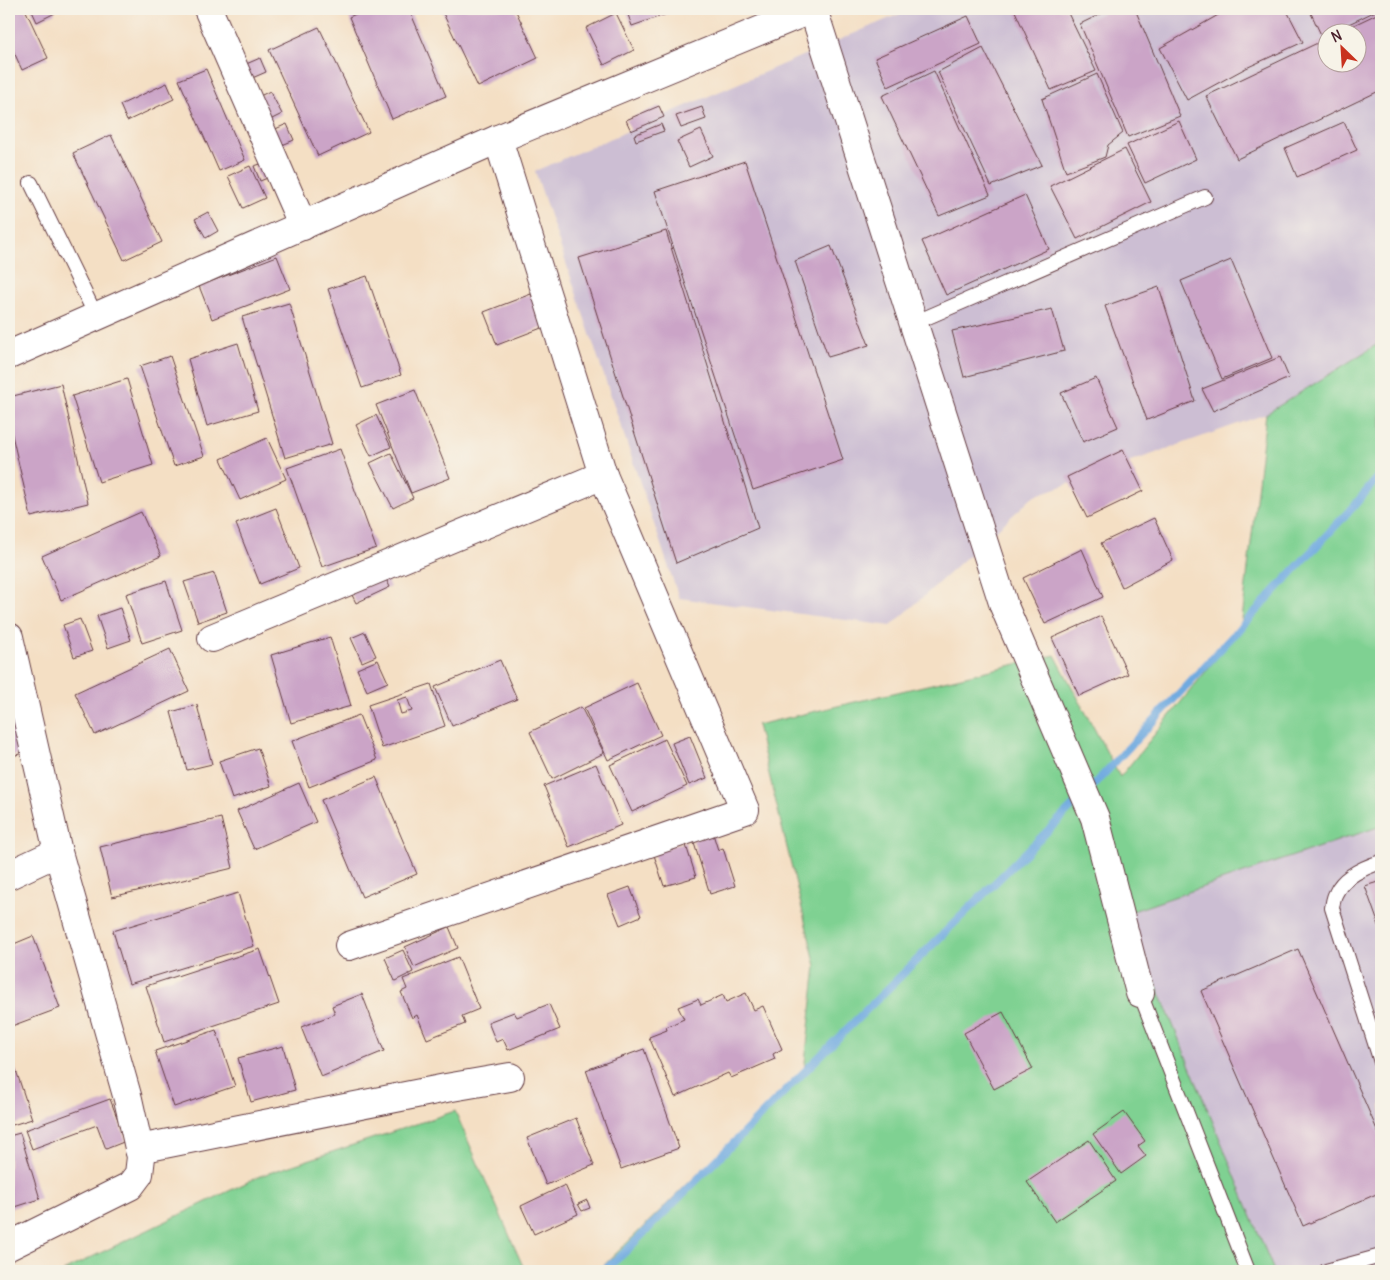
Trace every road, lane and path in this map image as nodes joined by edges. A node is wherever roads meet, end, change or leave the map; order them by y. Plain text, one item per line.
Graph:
1 (208, 9) edge
2 (813, 9) edge
3 (498, 139) junction
4 (31, 183) dead end
5 (1205, 197) dead end
6 (303, 226) junction
7 (96, 316) junction
8 (914, 323) junction
9 (9, 355) edge
10 (603, 475) junction
11 (9, 637) edge
12 (212, 638) dead end
13 (58, 852) junction
14 (1381, 862) edge
15 (9, 876) edge
16 (349, 946) dead end
17 (1140, 993) joint
18 (1381, 1062) edge
19 (510, 1077) dead end
20 (139, 1149) junction
21 (9, 1246) edge
22 (1381, 1256) edge
23 (1248, 1271) edge
24 (1326, 1271) edge

1 - 6 street
2 - 3 street
2 - 8 street
3 - 6 street
3 - 10 street
4 - 7 lane
5 - 8 lane
6 - 7 street
7 - 9 street
8 - 17 street
10 - 12 street
10 - 16 street
11 - 13 street
13 - 15 street
13 - 20 street
14 - 18 lane
17 - 23 lane
19 - 20 street
20 - 21 street
22 - 24 lane

